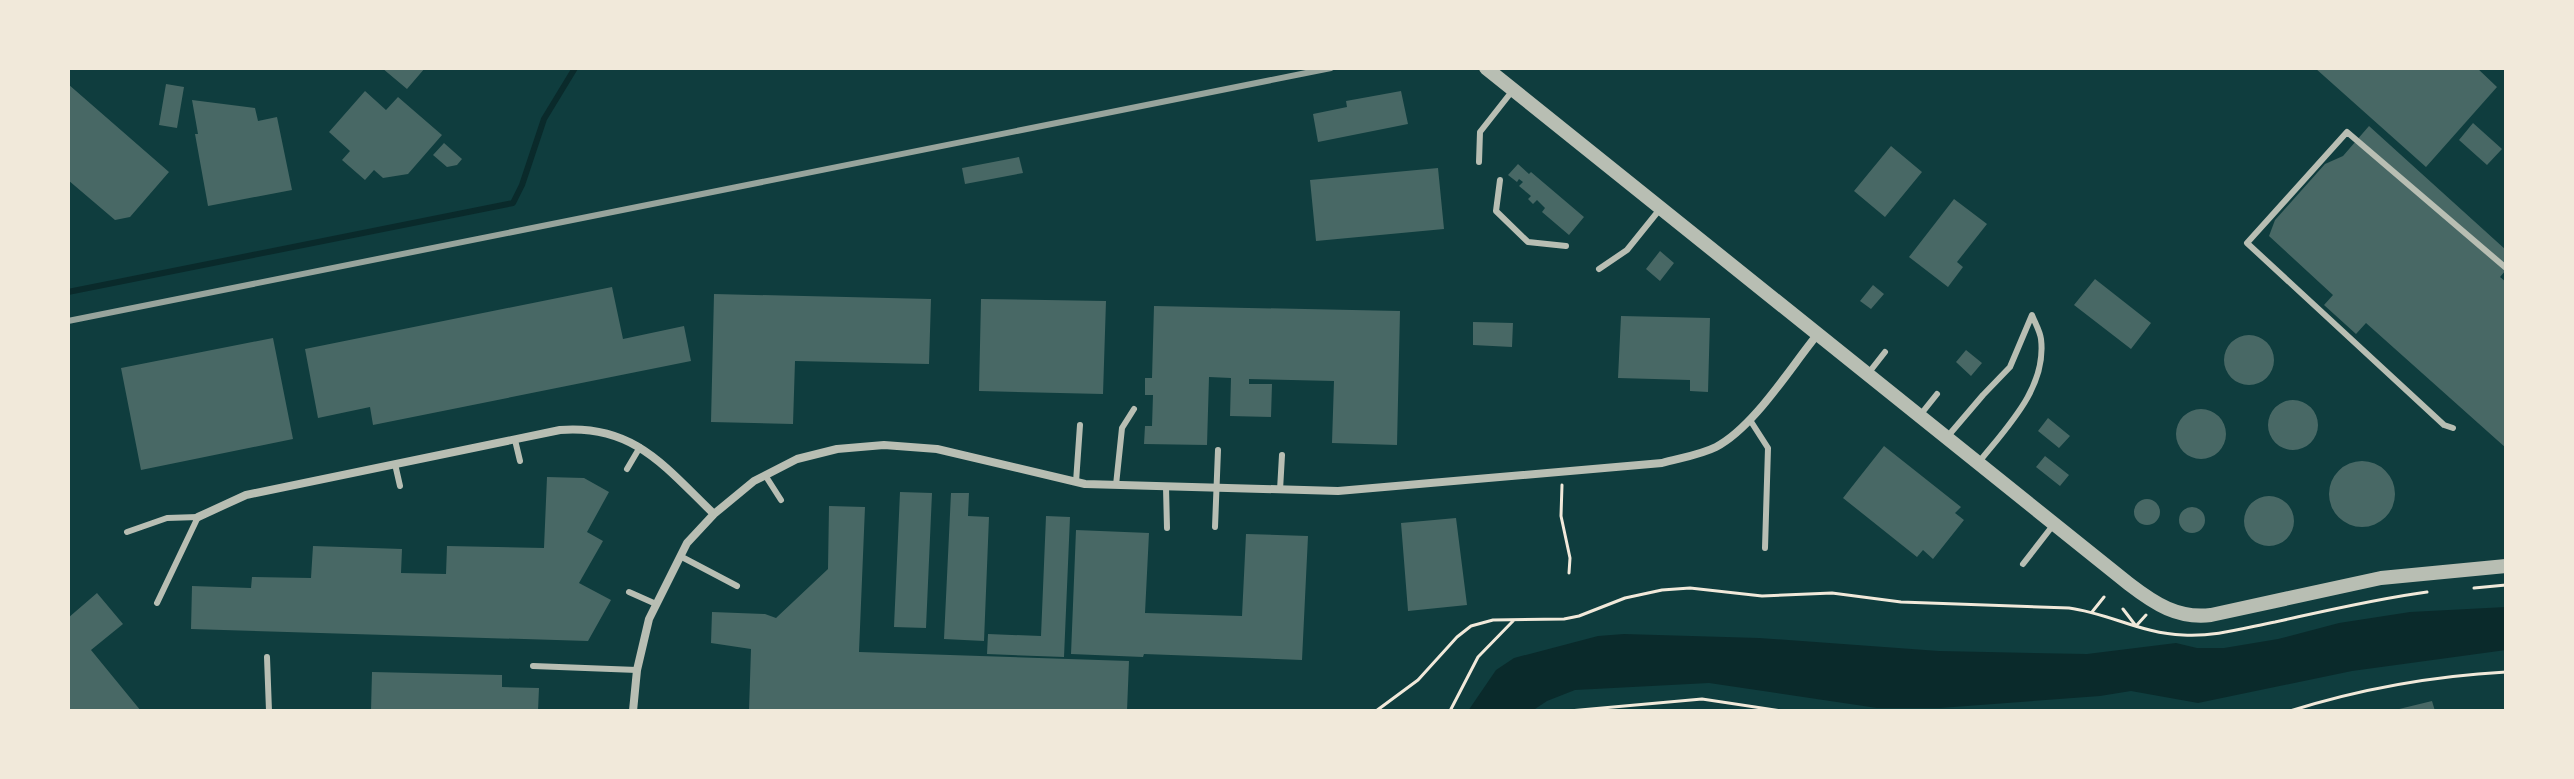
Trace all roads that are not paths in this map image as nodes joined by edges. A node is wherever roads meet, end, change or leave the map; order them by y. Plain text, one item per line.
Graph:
1 (1486, 68) edge
2 (1513, 90) junction
3 (1479, 162) dead end
4 (1500, 180) dead end
5 (1660, 209) junction
6 (1566, 246) dead end
7 (2506, 268) edge
8 (1599, 269) dead end
9 (1817, 335) junction
10 (1885, 352) dead end
11 (1866, 376) junction
12 (1937, 394) dead end
13 (1134, 409) dead end
14 (1918, 417) junction
15 (1750, 420) junction
16 (1080, 425) dead end
17 (2453, 428) dead end
18 (1946, 439) junction
19 (515, 440) junction
20 (640, 447) junction
21 (1218, 450) dead end
22 (1282, 455) dead end
23 (520, 461) dead end
24 (395, 464) junction
25 (1978, 464) junction
26 (627, 469) dead end
27 (765, 475) junction
28 (1076, 482) junction
29 (1116, 485) junction
30 (400, 486) dead end
31 (1166, 487) junction
32 (1216, 488) junction
33 (1280, 490) junction
34 (781, 500) dead end
35 (714, 514) junction
36 (198, 517) junction
37 (2054, 524) junction
38 (1215, 527) dead end
39 (1167, 528) dead end
40 (127, 532) dead end
41 (1765, 548) dead end
42 (680, 556) junction
43 (2023, 564) dead end
44 (2506, 566) edge
45 (737, 586) dead end
46 (629, 592) dead end
47 (157, 603) dead end
48 (656, 604) junction
49 (267, 657) dead end
50 (533, 666) dead end
51 (637, 670) junction
52 (269, 711) edge
53 (633, 711) edge

1 - 2 street
2 - 3 lane
2 - 5 street
4 - 6 lane
5 - 8 lane
5 - 9 street
7 - 17 lane
9 - 11 street
9 - 15 street
10 - 11 lane
11 - 14 street
12 - 14 lane
13 - 29 lane
14 - 18 street
15 - 33 street
15 - 41 lane
16 - 28 lane
18 - 25 street
18 - 25 lane
19 - 20 street
19 - 23 lane
19 - 24 street
20 - 26 lane
20 - 35 street
21 - 32 lane
22 - 33 lane
24 - 30 lane
24 - 36 street
25 - 37 street
27 - 28 street
27 - 34 lane
27 - 35 street
28 - 29 street
29 - 31 street
31 - 32 street
31 - 39 lane
32 - 33 street
32 - 38 lane
35 - 42 street
36 - 40 lane
36 - 47 lane
37 - 43 lane
37 - 44 street
42 - 45 lane
42 - 48 street
46 - 48 lane
48 - 51 street
49 - 52 lane
50 - 51 lane
51 - 53 street

